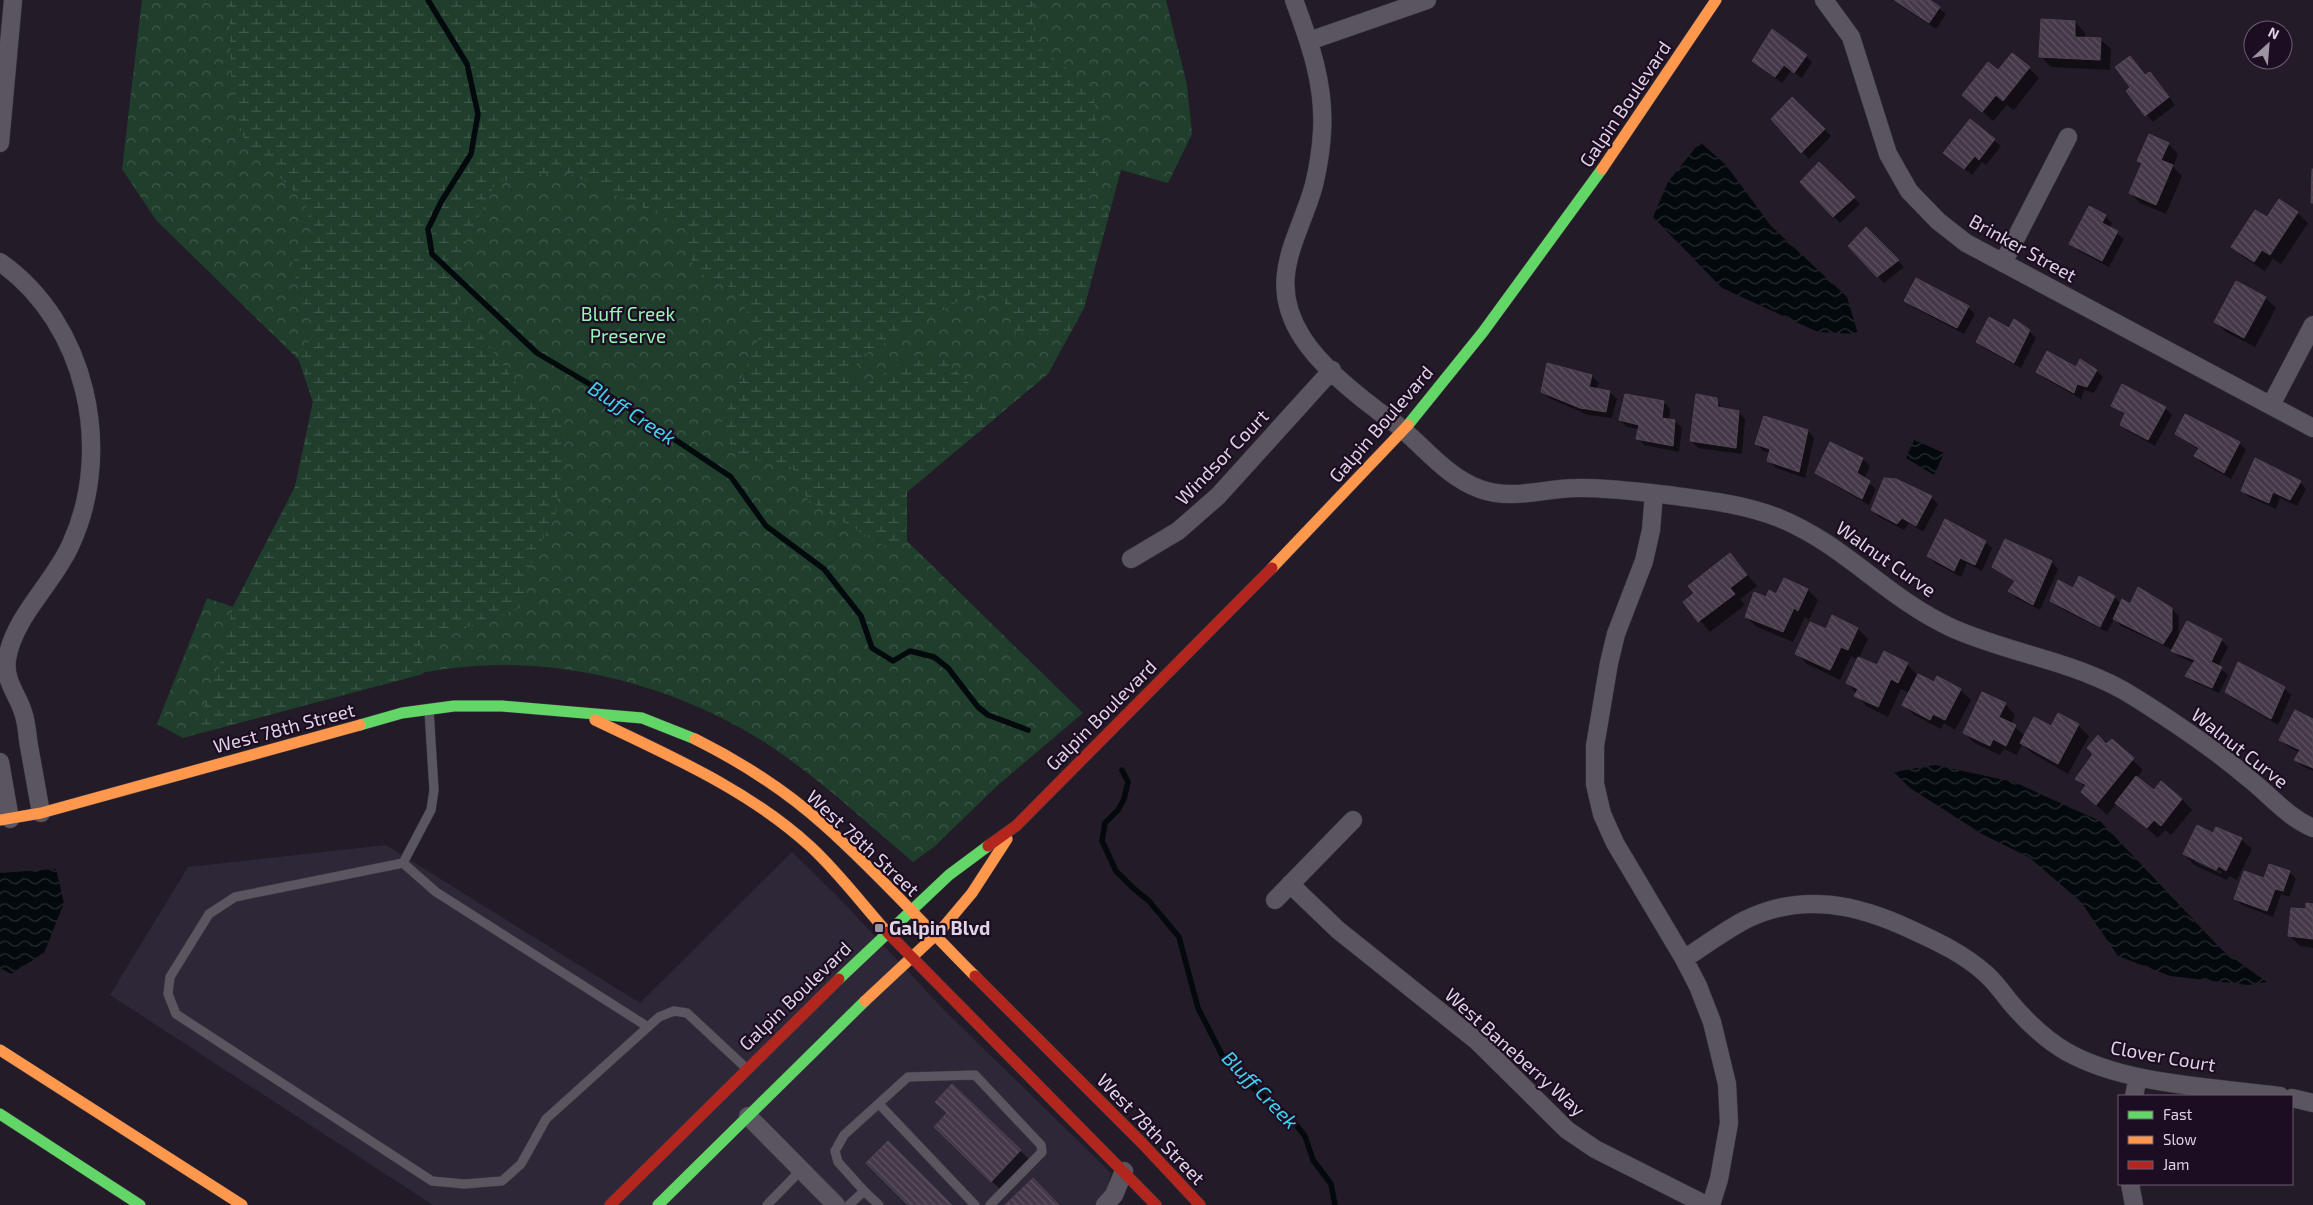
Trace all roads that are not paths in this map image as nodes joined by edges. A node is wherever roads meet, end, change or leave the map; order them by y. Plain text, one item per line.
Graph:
1 (13, 0) edge
2 (1294, 0) edge
3 (1427, 0) edge
4 (1716, 0) edge
5 (1824, 0) edge
6 (1309, 41) junction
7 (2068, 137) dead end
8 (0, 143) edge
9 (0, 262) edge
10 (2003, 263) junction
11 (2313, 325) edge
12 (1332, 370) junction
13 (2271, 405) junction
14 (2313, 428) edge
15 (1404, 430) junction
16 (1654, 494) junction
17 (1131, 559) dead end
18 (3, 686) edge
19 (429, 710) junction
20 (582, 713) junction
21 (0, 762) edge
22 (41, 813) junction
23 (5, 820) edge
24 (1353, 820) dead end
25 (1016, 826) junction
26 (2313, 828) edge
27 (403, 863) junction
28 (1290, 884) junction
29 (1275, 900) dead end
30 (911, 911) junction
31 (886, 932) junction
32 (935, 936) junction
33 (911, 958) junction
34 (1684, 959) junction
35 (648, 1027) junction
36 (0, 1050) edge
37 (746, 1068) junction
38 (2138, 1077) junction
39 (2134, 1095) edge
40 (2273, 1095) edge
41 (2293, 1098) edge
42 (2313, 1103) edge
43 (879, 1104) junction
44 (0, 1114) edge
45 (748, 1116) junction
46 (801, 1170) junction
47 (1124, 1171) junction
48 (2130, 1185) edge
49 (864, 1190) junction
50 (140, 1205) edge
51 (242, 1205) edge
52 (610, 1205) edge
53 (658, 1205) edge
54 (767, 1205) edge
55 (836, 1205) edge
56 (849, 1205) edge
57 (879, 1205) edge
58 (975, 1205) edge
59 (990, 1205) edge
60 (1105, 1205) edge
61 (1156, 1205) edge
62 (1200, 1205) edge
63 (1706, 1205) edge
64 (1711, 1205) edge
65 (2134, 1205) edge

1 - 8 street
2 - 6 street, Walnut Curve
3 - 6 street
4 - 15 street, Galpin Boulevard
5 - 10 street, Brinker Street
6 - 12 street, Walnut Curve
7 - 10 street
9 - 18 street
10 - 13 street, Brinker Street
11 - 13 street
12 - 15 street, Walnut Curve
12 - 17 street, Windsor Court
13 - 14 street, Brinker Street
15 - 16 street, Walnut Curve
15 - 25 street, Galpin Boulevard
16 - 26 street, Walnut Curve
16 - 34 street
18 - 22 street
19 - 20 street, West 78th Street
19 - 22 street, West 78th Street
19 - 27 lane
20 - 30 street, West 78th Street
20 - 31 street, West 78th Street
21 - 23 street
22 - 23 street, West 78th Street
24 - 28 street
25 - 30 street, Galpin Boulevard
25 - 32 street, Galpin Boulevard
27 - 35 lane
27 - 35 lane
28 - 29 street
28 - 63 street, West Baneberry Way
30 - 31 street, Galpin Boulevard
30 - 32 street, West 78th Street
31 - 33 street, West 78th Street
31 - 37 street, Galpin Boulevard
32 - 33 street, Galpin Boulevard
32 - 62 street, West 78th Street
33 - 45 street, Galpin Boulevard
33 - 47 street, West 78th Street
34 - 38 street, Clover Court
34 - 64 street
35 - 37 lane
36 - 51 street
37 - 52 street, Galpin Boulevard
38 - 39 street
38 - 40 street, Clover Court
41 - 42 street
43 - 49 lane
43 - 58 lane
43 - 59 lane
44 - 50 street
45 - 46 street
45 - 53 street, Galpin Boulevard
46 - 54 lane
46 - 55 street
47 - 60 street
47 - 61 street, West 78th Street
48 - 65 street
49 - 56 lane
49 - 57 lane

